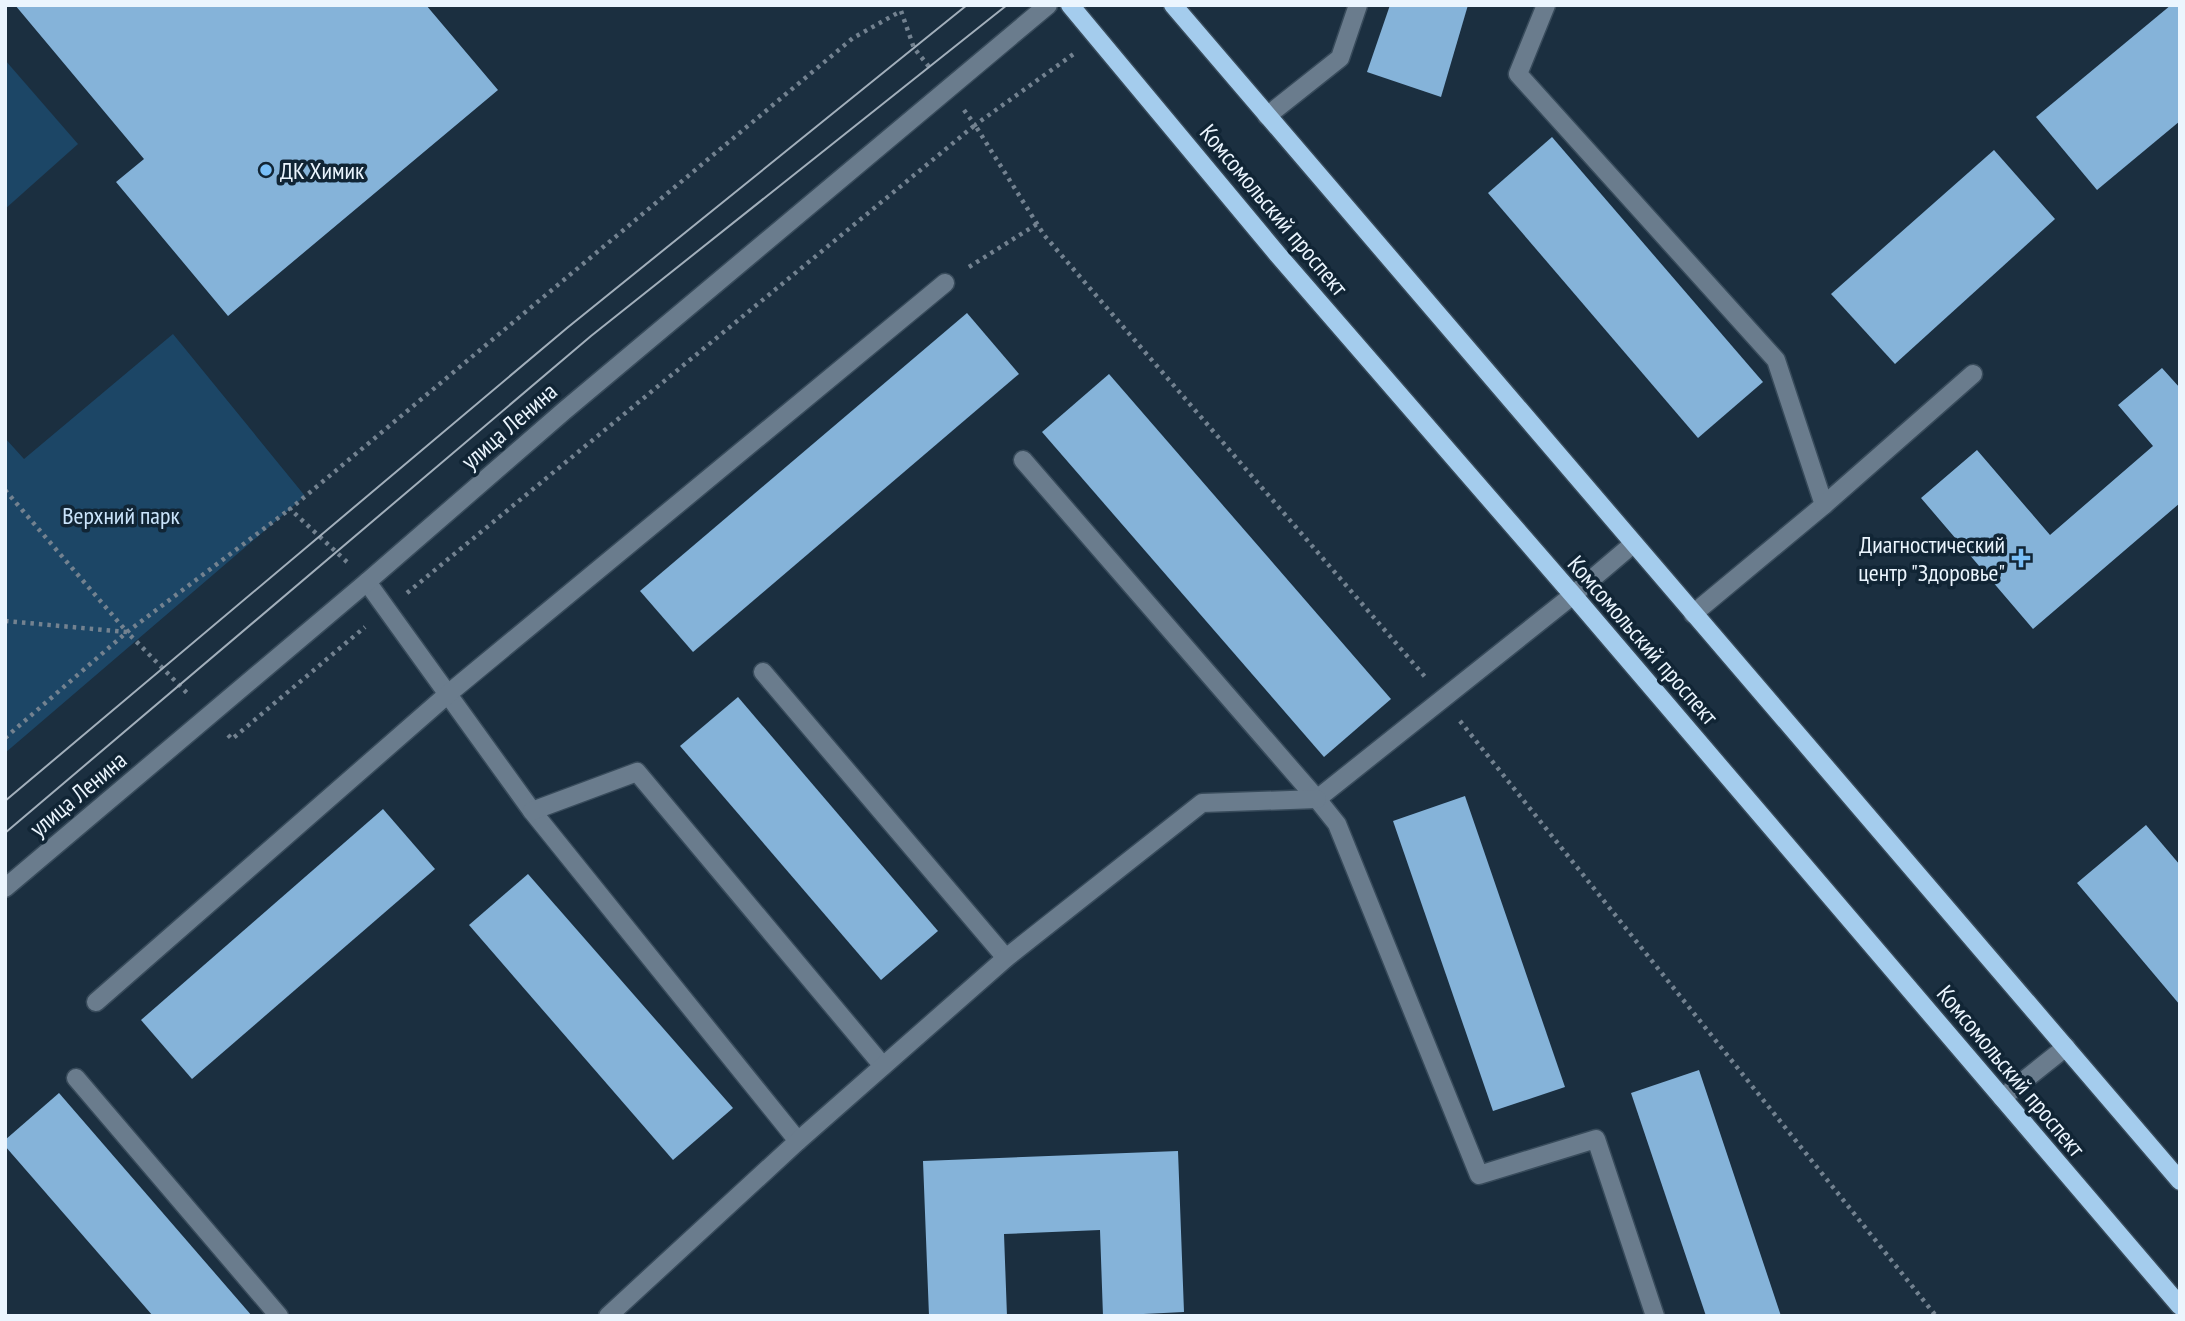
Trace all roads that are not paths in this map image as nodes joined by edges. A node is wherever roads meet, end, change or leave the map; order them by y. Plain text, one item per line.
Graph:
1 (1048, 5) edge
2 (1070, 5) edge
3 (1173, 5) edge
4 (1358, 5) edge
5 (1546, 5) edge
6 (1267, 116) junction
7 (945, 283) road end
8 (1973, 374) dead end
9 (1023, 460) dead end
10 (1824, 505) junction
11 (1633, 544) junction
12 (367, 582) junction
13 (1573, 595) junction
14 (1693, 614) junction
15 (763, 671) dead end
16 (448, 694) junction
17 (1317, 799) junction
18 (532, 811) junction
19 (5, 888) edge
20 (1006, 958) junction
21 (96, 1002) dead end
22 (2066, 1047) junction
23 (883, 1066) junction
24 (76, 1078) dead end
25 (2002, 1098) junction
26 (798, 1141) junction
27 (2180, 1181) edge
28 (2180, 1306) edge
29 (279, 1316) edge
30 (608, 1316) edge
31 (1655, 1316) edge

1 - 12 street, улица Ленина
2 - 13 main road, Комсомольский проспект
3 - 6 main road
4 - 6 street
5 - 10 street
6 - 11 main road
7 - 16 street
8 - 10 street
9 - 17 street
10 - 14 street
11 - 13 street
11 - 14 main road
12 - 16 street
12 - 19 street, улица Ленина
13 - 17 street
13 - 25 main road, Комсомольский проспект
14 - 22 main road
15 - 20 street
16 - 18 street
16 - 21 street
17 - 20 street
17 - 31 street
18 - 23 street
18 - 26 street
20 - 23 street
22 - 25 street
22 - 27 main road
23 - 26 street
24 - 29 street
25 - 28 main road, Комсомольский проспект
26 - 30 street

